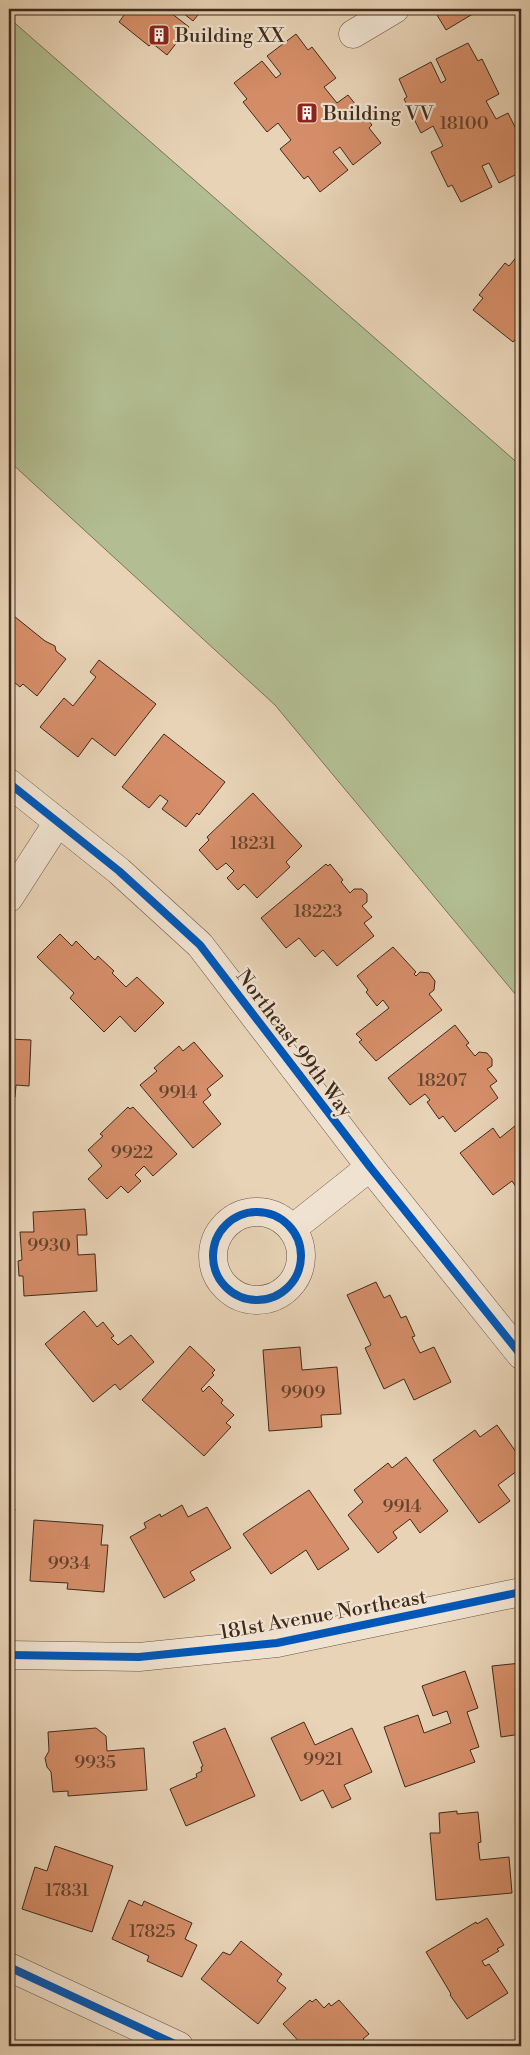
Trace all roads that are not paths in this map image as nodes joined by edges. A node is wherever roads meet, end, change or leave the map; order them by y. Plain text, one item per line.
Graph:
1 (395, 9) edge
2 (353, 34) dead end
3 (9, 783) edge
4 (58, 822) junction
5 (9, 898) edge
6 (370, 1167) junction
7 (292, 1229) dead end
8 (521, 1356) edge
9 (521, 1592) edge
10 (9, 1655) edge
11 (9, 1966) edge
12 (179, 2046) edge

1 - 2 street
3 - 4 street, Northeast 99th Way
4 - 5 street
4 - 6 street, Northeast 99th Way
6 - 7 street
6 - 8 street, Northeast 99th Way
9 - 10 street, 181st Avenue Northeast
11 - 12 street

